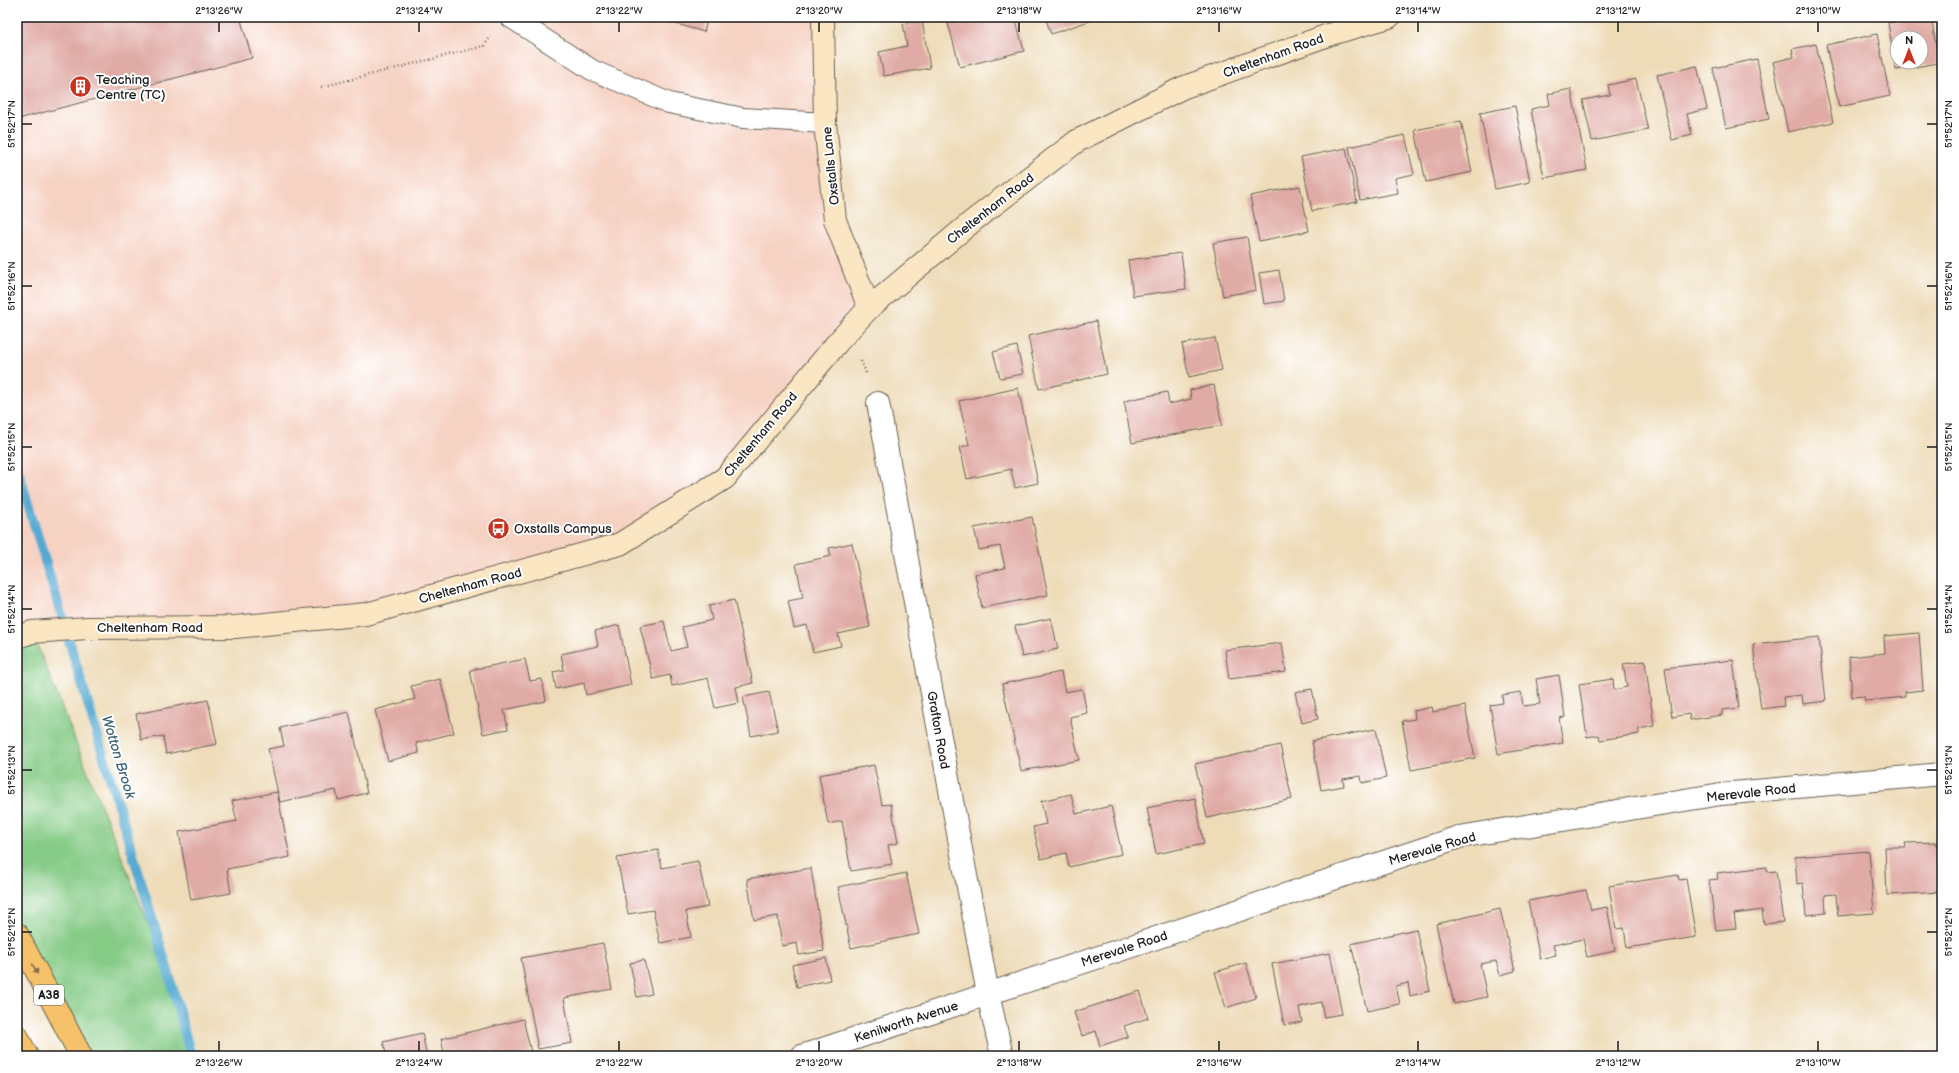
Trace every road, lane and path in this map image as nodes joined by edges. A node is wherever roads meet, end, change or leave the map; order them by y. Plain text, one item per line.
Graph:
1 (510, 17) edge
2 (823, 17) edge
3 (1389, 17) edge
4 (492, 34) dead end
5 (321, 86) dead end
6 (825, 123) junction
7 (869, 308) junction
8 (848, 330) junction
9 (878, 403) joint
10 (25, 634) edge
11 (1942, 774) edge
12 (17, 934) edge
13 (988, 994) junction
14 (17, 1036) edge
15 (27, 1056) edge
16 (81, 1056) edge
17 (802, 1056) edge
18 (1002, 1056) edge

1 - 6 lane
2 - 6 main road, Oxstalls Lane
3 - 7 main road, Cheltenham Road
4 - 5 path
6 - 7 main road, Oxstalls Lane
7 - 8 main road, Cheltenham Road
8 - 9 path
8 - 10 main road, Cheltenham Road
9 - 13 street, Grafton Road
11 - 13 street, Merevale Road
12 -> 16 main road, A38
13 - 17 street, Kenilworth Avenue
13 - 18 street, Grafton Road
14 - 15 main road

